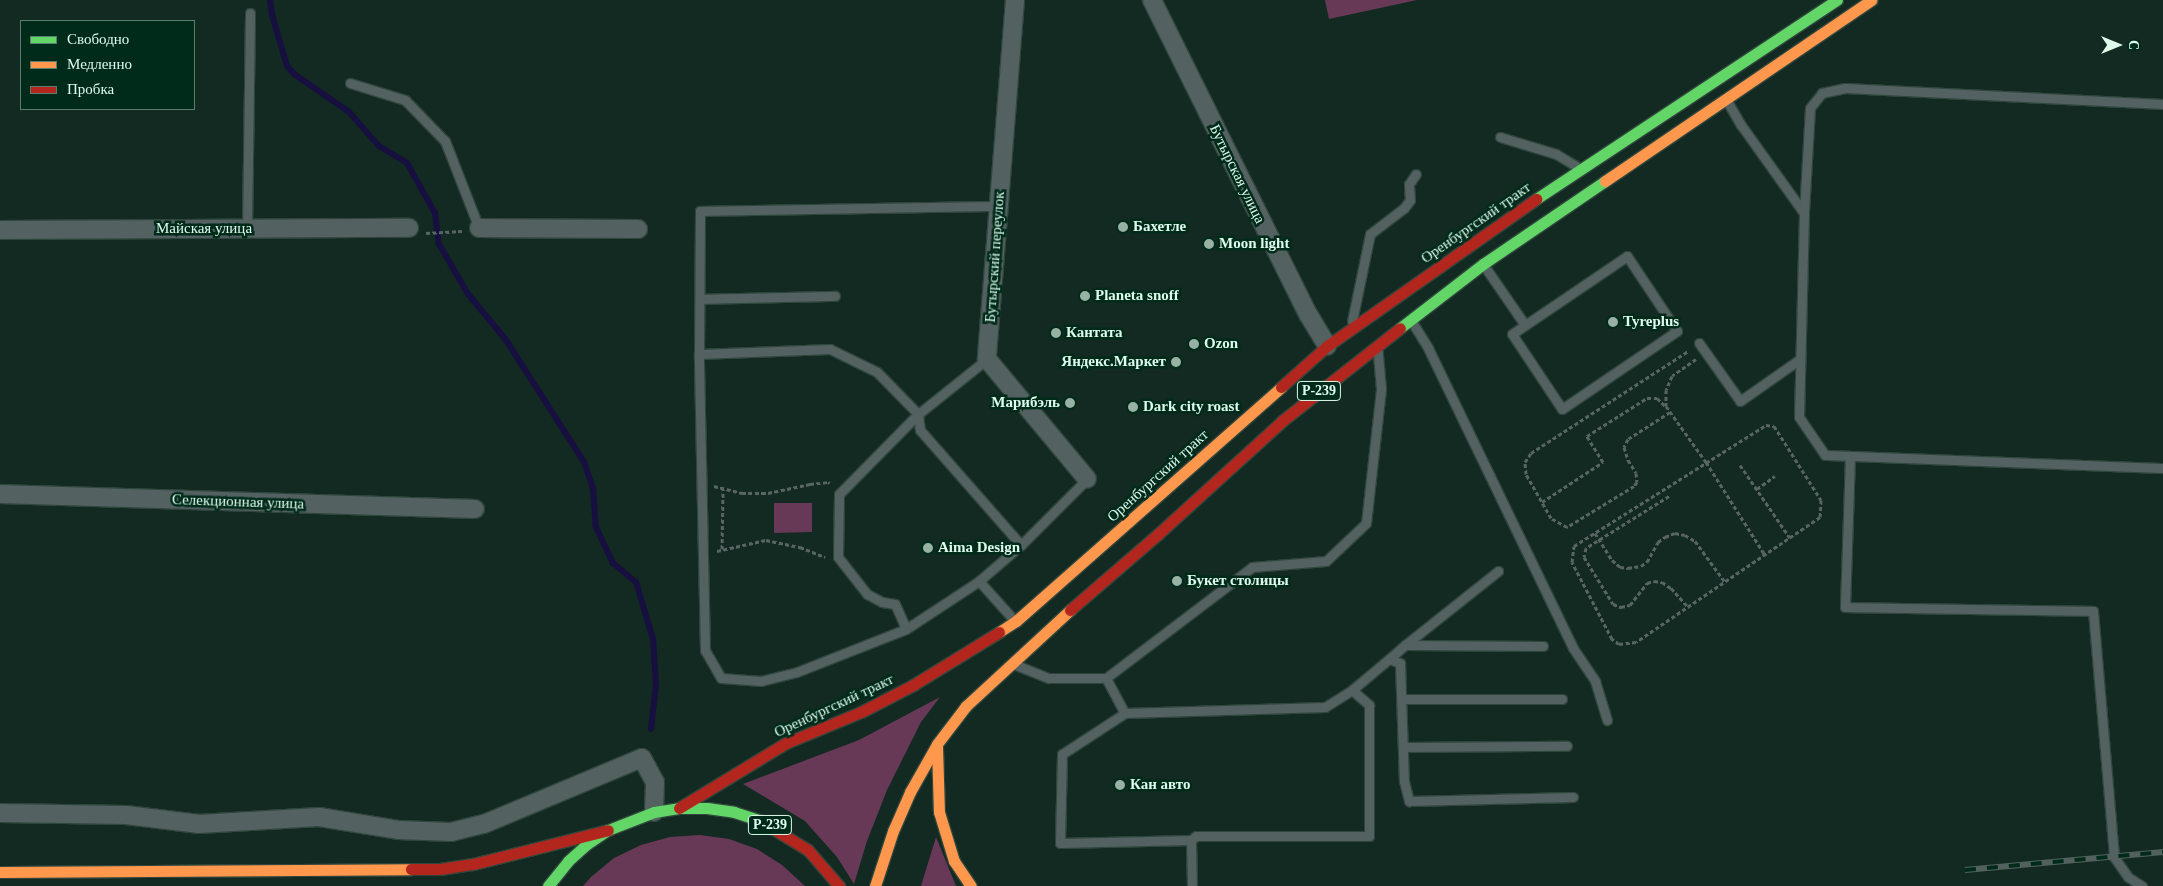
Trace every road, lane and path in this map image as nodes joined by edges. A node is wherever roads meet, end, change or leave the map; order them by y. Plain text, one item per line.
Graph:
1 (1015, 0) edge
2 (1152, 0) edge
3 (1837, 0) edge
4 (1871, 0) edge
5 (250, 13) dead end
6 (350, 83) dead end
7 (1725, 99) junction
8 (2163, 104) edge
9 (1500, 137) dead end
10 (1581, 168) junction
11 (1416, 174) dead end
12 (999, 206) junction
13 (1804, 214) junction
14 (409, 228) dead end
15 (480, 228) joint
16 (247, 229) junction
17 (638, 229) dead end
18 (0, 230) edge
19 (429, 234) dead end
20 (451, 234) dead end
21 (1483, 264) junction
22 (835, 296) dead end
23 (700, 299) junction
24 (1411, 320) junction
25 (1525, 325) junction
26 (1351, 330) junction
27 (1699, 343) joint
28 (1378, 345) junction
29 (1327, 346) junction
30 (1705, 352) junction
31 (699, 354) junction
32 (1800, 358) junction
33 (988, 360) junction
34 (1666, 406) junction
35 (1670, 412) junction
36 (918, 414) junction
37 (1850, 456) junction
38 (1706, 462) junction
39 (1740, 465) dead end
40 (2163, 468) edge
41 (1775, 476) dead end
42 (701, 478) junction
43 (1087, 479) joint
44 (723, 489) junction
45 (1757, 489) junction
46 (841, 492) junction
47 (0, 494) edge
48 (1669, 496) dead end
49 (1542, 502) junction
50 (475, 509) dead end
51 (1595, 533) junction
52 (1790, 538) junction
53 (1599, 540) junction
54 (1021, 545) junction
55 (722, 550) junction
56 (702, 554) junction
57 (1765, 555) junction
58 (838, 557) junction
59 (1498, 570) dead end
60 (979, 581) junction
61 (1726, 582) junction
62 (1688, 607) junction
63 (1016, 622) junction
64 (906, 629) junction
65 (1405, 645) junction
66 (1544, 646) dead end
67 (1389, 659) junction
68 (1011, 664) junction
69 (1106, 678) junction
70 (1352, 690) junction
71 (1402, 699) junction
72 (1562, 699) dead end
73 (1126, 713) junction
74 (1607, 720) dead end
75 (937, 744) junction
76 (1567, 746) dead end
77 (1404, 747) junction
78 (1573, 797) dead end
79 (679, 808) junction
80 (654, 812) junction
81 (0, 813) edge
82 (608, 830) junction
83 (1191, 840) junction
84 (0, 872) edge
85 (548, 886) edge
86 (839, 886) edge
87 (875, 886) edge
88 (971, 886) edge
89 (1192, 886) edge
90 (2142, 886) edge

1 - 12 street, Бутырский переулок
2 - 29 street, Бутырская улица
3 - 10 main road, Оренбургский тракт / Р-239
4 - 7 main road, Р-239
5 - 16 lane
6 - 15 lane
7 - 13 lane
7 - 21 main road, Р-239
8 - 13 lane
9 - 10 lane
10 - 26 main road, Оренбургский тракт / Р-239
11 - 26 lane
12 - 23 lane
12 - 33 street, Бутырский переулок
13 - 32 lane
14 - 16 street, Майская улица
15 - 17 street
16 - 18 street, Майская улица
19 - 20 path
21 - 24 main road, Р-239
21 - 25 lane
22 - 23 lane
23 - 31 lane
24 - 28 main road, Р-239
24 - 74 lane
25 - 25 lane
26 - 29 main road, Оренбургский тракт / Р-239
27 - 30 lane
27 - 49 path
28 - 68 main road, Р-239
28 - 69 lane
29 - 63 main road, Оренбургский тракт / Р-239
30 - 32 lane
30 - 34 path
31 - 36 lane
31 - 42 lane
32 - 37 lane
33 - 36 lane
33 - 43 street
34 - 35 path
34 - 49 path
35 - 38 path
35 - 49 path
36 - 46 lane
36 - 54 lane
37 - 40 lane
37 - 90 lane
38 - 51 path
38 - 52 path
38 - 57 path
39 - 45 path
41 - 45 path
42 - 44 path
42 - 56 lane
43 - 54 lane
44 - 46 path
44 - 55 path
45 - 52 path
46 - 58 lane
47 - 50 street, Селекционная улица
48 - 53 path
51 - 53 path
51 - 62 path
52 - 57 path
53 - 61 path
53 - 62 path
54 - 60 lane
55 - 56 path
55 - 58 path
56 - 64 lane
57 - 61 path
58 - 64 lane
59 - 65 lane
60 - 63 lane
60 - 64 lane
61 - 62 path
63 - 79 main road, Оренбургский тракт / Р-239
65 - 66 lane
65 - 67 lane
67 - 70 lane
67 - 71 lane
68 - 69 lane
68 - 75 main road, Р-239
69 - 73 lane
70 - 73 lane
70 - 83 lane
71 - 72 lane
71 - 77 lane
73 - 83 lane
75 - 87 main road, Р-239
75 - 88 main road
76 - 77 lane
77 - 78 lane
79 - 80 main road, Р-239
79 - 86 main road, Р-239
80 - 81 street
80 - 82 main road, Р-239
82 - 84 main road, Р-239
82 - 85 main road, Р-239
83 - 89 lane

